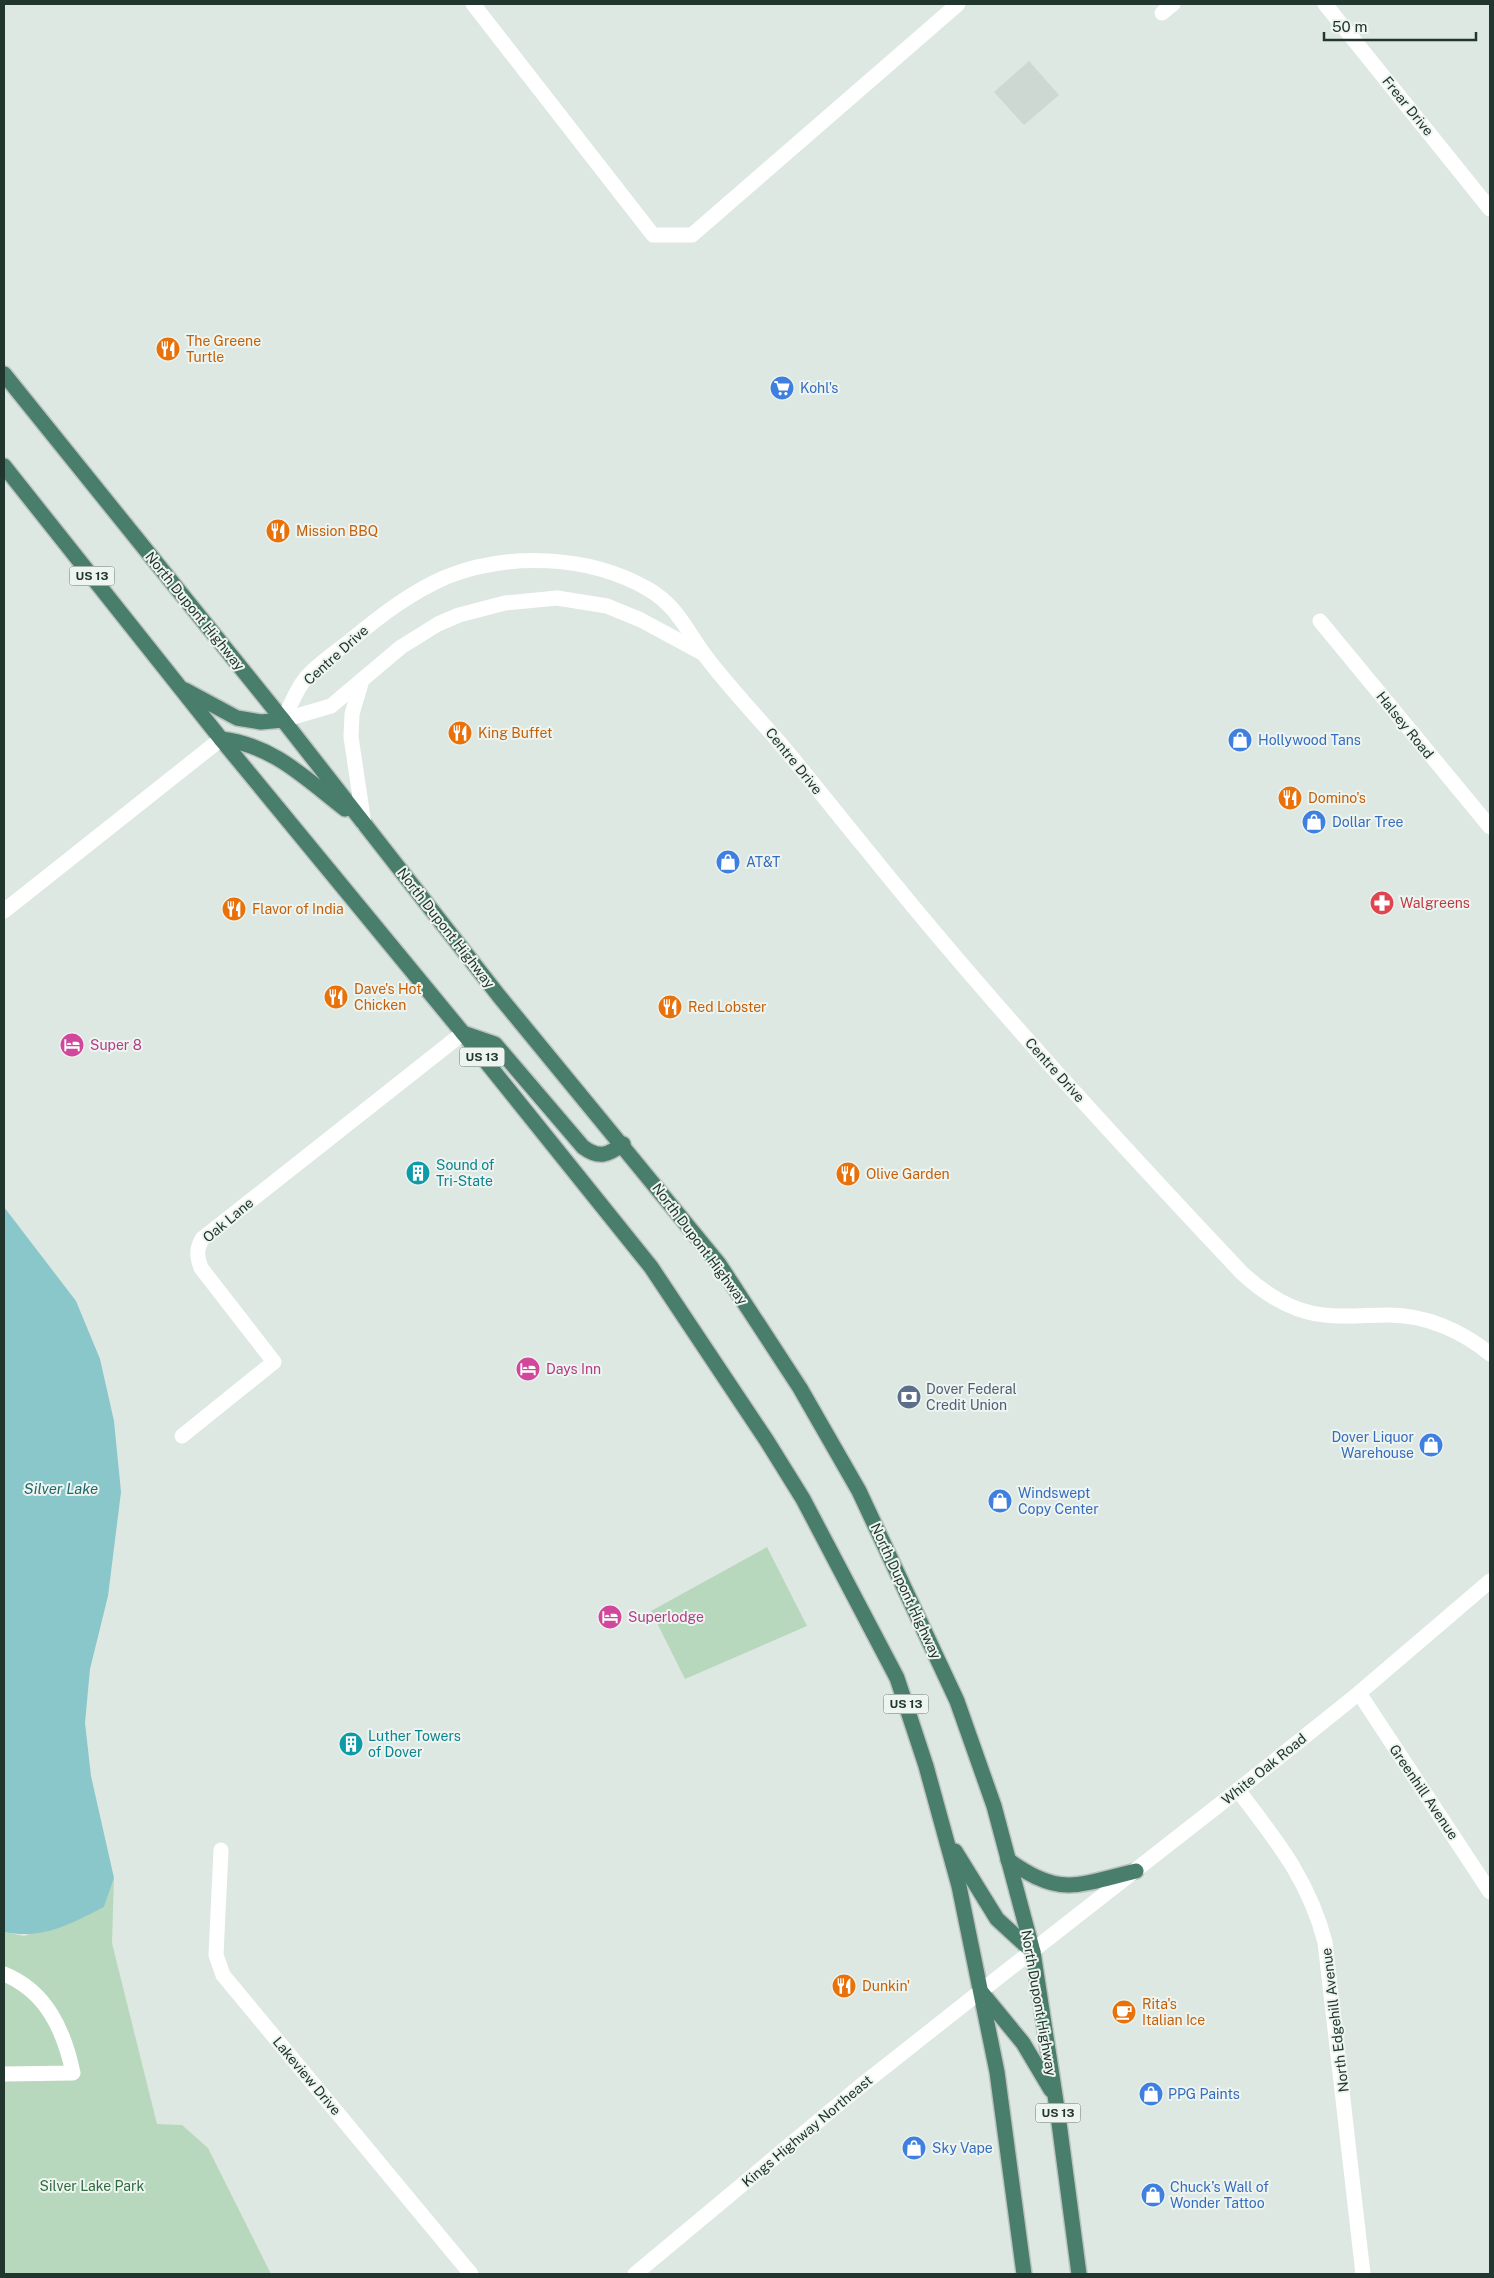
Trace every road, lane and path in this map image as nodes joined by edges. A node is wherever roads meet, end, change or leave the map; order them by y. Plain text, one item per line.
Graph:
1 (473, 4) edge
2 (958, 4) edge
3 (1325, 4) edge
4 (1490, 209) edge
5 (4, 374) edge
6 (4, 466) edge
7 (1320, 621) dead end
8 (703, 654) junction
9 (362, 680) junction
10 (180, 687) junction
11 (283, 720) junction
12 (221, 739) junction
13 (364, 824) junction
14 (1490, 827) edge
15 (4, 911) edge
16 (463, 1033) junction
17 (623, 1144) junction
18 (1490, 1354) edge
19 (182, 1436) dead end
20 (1490, 1581) edge
21 (1358, 1693) junction
22 (1238, 1790) junction
23 (946, 1835) junction
24 (221, 1850) dead end
25 (1008, 1860) junction
26 (1136, 1871) junction
27 (1490, 1892) edge
28 (1033, 1952) junction
29 (4, 1974) edge
30 (981, 1992) junction
31 (4, 2074) edge
32 (1056, 2099) junction
33 (471, 2274) edge
34 (635, 2274) edge
35 (1024, 2274) edge
36 (1079, 2274) edge
37 (1364, 2274) edge

1 - 2 street
3 - 4 street, Frear Drive
5 - 11 highway, North Dupont Highway / US 13
6 - 10 highway, US 13
7 - 14 street, Halsey Road
8 - 9 street, Centre Drive
8 - 11 street, Centre Drive
8 - 18 street, Centre Drive
9 - 11 street, Centre Drive
9 - 13 street
10 - 11 highway
10 - 12 highway, US 13
11 - 13 highway, North Dupont Highway / US 13
12 - 13 highway
12 - 15 street
12 - 16 highway, US 13
13 - 17 highway, North Dupont Highway / US 13
16 - 17 highway
16 - 19 street, Oak Lane
16 - 23 highway, US 13
17 - 25 highway, North Dupont Highway / US 13
20 - 21 street, White Oak Road
21 - 22 street, White Oak Road
21 - 27 street, Greenhill Avenue
22 - 26 street, White Oak Road
22 - 37 street, North Edgehill Avenue
23 - 28 highway
23 - 30 highway, US 13
24 - 33 street, Lakeview Drive
25 - 26 highway
25 - 28 highway, North Dupont Highway / US 13
26 - 28 street, White Oak Road
28 - 30 street, Kings Highway Northeast
28 - 32 highway, North Dupont Highway / US 13
29 - 31 street
30 - 32 highway
30 - 34 street, Kings Highway Northeast
30 - 35 highway, US 13
32 - 36 highway, North Dupont Highway / US 13

